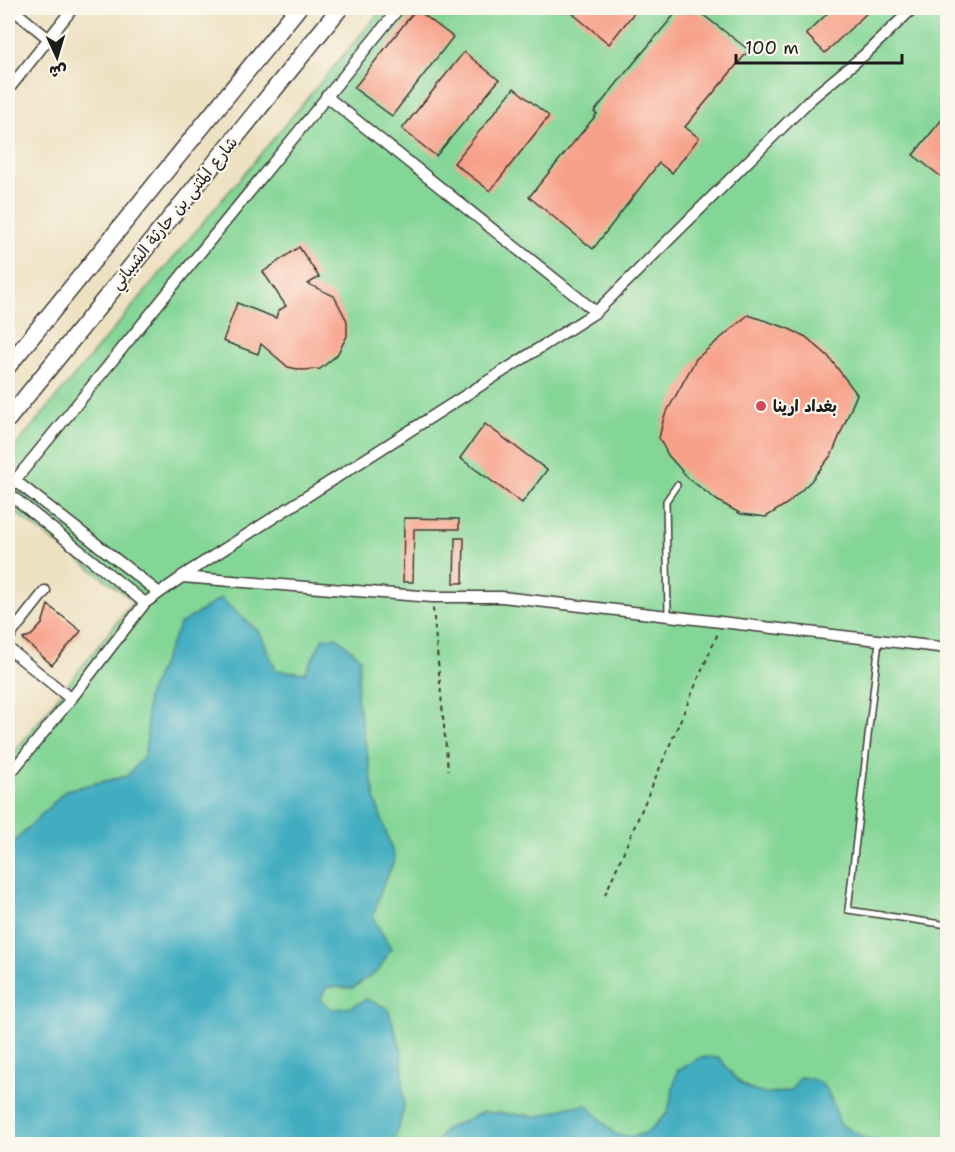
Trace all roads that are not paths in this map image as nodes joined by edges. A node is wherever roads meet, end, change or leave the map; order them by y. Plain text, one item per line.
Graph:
1 (11, 8) edge
2 (73, 8) edge
3 (298, 8) edge
4 (340, 8) edge
5 (399, 8) edge
6 (913, 8) edge
7 (49, 39) junction
8 (8, 90) edge
9 (326, 96) junction
10 (596, 312) junction
11 (8, 366) edge
12 (8, 419) edge
13 (10, 481) edge
14 (677, 485) dead end
15 (8, 493) edge
16 (182, 577) junction
17 (45, 591) dead end
18 (158, 592) junction
19 (145, 603) junction
20 (669, 615) junction
21 (8, 638) edge
22 (879, 641) junction
23 (8, 648) edge
24 (948, 648) edge
25 (71, 699) junction
26 (8, 776) edge
27 (948, 925) edge

1 - 7 street
2 - 7 street
3 - 11 main road, شارع المثنى بن حارثة الشيباني
4 - 12 main road, شارع المثنى بن حارثة الشيباني
5 - 9 street
6 - 10 street
7 - 8 street
9 - 10 street
9 - 13 street
10 - 16 street
13 - 18 street
14 - 20 lane
15 - 19 street
16 - 18 street
16 - 20 street
17 - 21 street
18 - 19 street
19 - 25 street
20 - 22 street
22 - 24 street
22 - 27 lane
23 - 25 street
25 - 26 street

